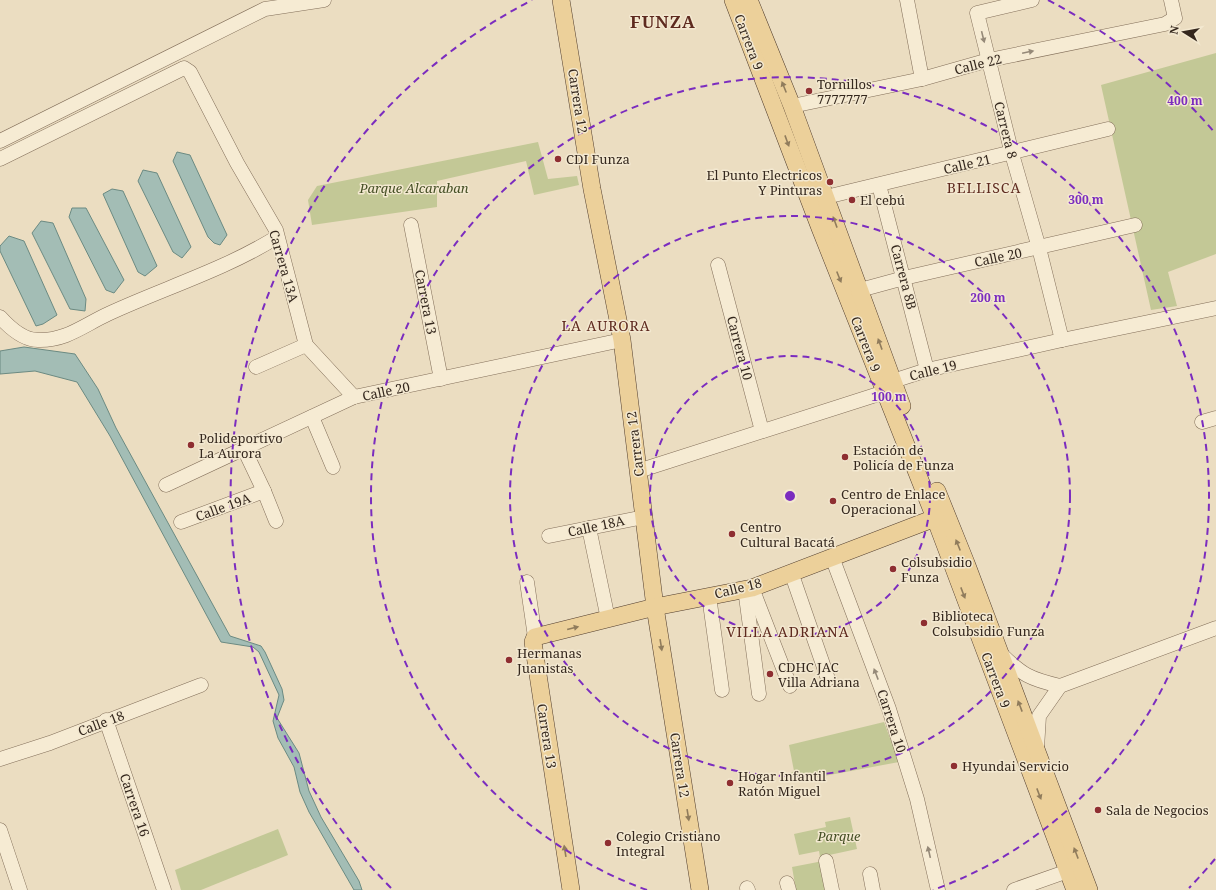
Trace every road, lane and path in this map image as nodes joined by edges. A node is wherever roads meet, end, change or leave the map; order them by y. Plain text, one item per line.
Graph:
1 (324, 0) edge
2 (561, 0) edge
3 (733, 0) edge
4 (749, 0) edge
5 (907, 0) edge
6 (1032, 0) edge
7 (1171, 0) edge
8 (989, 60) junction
9 (922, 79) junction
10 (792, 106) junction
11 (1108, 129) dead end
12 (0, 141) edge
13 (1012, 154) junction
14 (0, 160) edge
15 (879, 185) junction
16 (826, 197) junction
17 (411, 225) dead end
18 (1135, 225) dead end
19 (277, 237) junction
20 (1039, 248) junction
21 (718, 265) dead end
22 (904, 278) junction
23 (860, 290) junction
24 (1216, 308) edge
25 (0, 317) edge
26 (622, 340) junction
27 (1062, 340) junction
28 (306, 345) junction
29 (256, 367) dead end
30 (927, 370) junction
31 (441, 379) junction
32 (889, 386) junction
33 (354, 398) junction
34 (312, 417) junction
35 (1216, 418) edge
36 (1202, 422) dead end
37 (762, 431) junction
38 (244, 449) junction
39 (333, 467) dead end
40 (638, 471) junction
41 (166, 485) dead end
42 (264, 491) junction
43 (644, 517) junction
44 (935, 518) junction
45 (276, 521) dead end
46 (181, 522) dead end
47 (589, 528) junction
48 (548, 536) dead end
49 (832, 557) junction
50 (791, 572) junction
51 (527, 582) dead end
52 (748, 588) junction
53 (709, 596) junction
54 (655, 607) junction
55 (608, 619) junction
56 (1216, 628) edge
57 (535, 637) junction
58 (1000, 653) junction
59 (828, 679) dead end
60 (201, 685) dead end
61 (790, 686) dead end
62 (1060, 686) junction
63 (722, 690) dead end
64 (759, 694) dead end
65 (106, 720) junction
66 (1037, 751) junction
67 (0, 760) edge
68 (0, 830) edge
69 (826, 861) dead end
70 (1068, 871) junction
71 (870, 874) dead end
72 (19, 890) edge
73 (164, 890) edge
74 (570, 890) edge
75 (700, 890) edge
76 (832, 890) edge
77 (873, 890) edge
78 (938, 890) edge
79 (1014, 890) edge
80 (1075, 890) edge
81 (1089, 890) edge

1 - 12 street
2 - 26 main road, Carrera 12
3 -> 32 main road, Carrera 9
10 -> 4 main road, Carrera 9
5 - 9 street
6 -> 8 street, Carrera 8
8 -> 7 street, Calle 22
8 - 9 street, Calle 22
8 - 13 street, Carrera 8
9 - 10 street, Calle 22
10 - 16 main road, Carrera 9
11 - 13 street, Calle 21
13 - 15 street, Calle 21
13 - 20 street, Carrera 8
14 - 19 street, Carrera 13A
15 - 16 street, Calle 21
15 - 22 street, Carrera 8B
23 -> 16 main road, Carrera 9
17 - 31 street, Carrera 13
18 - 20 street, Calle 20
19 - 25 street
19 - 28 street, Carrera 13A
20 - 22 street, Calle 20
20 - 27 street, Carrera 8
21 - 37 street, Carrera 10
22 - 23 street, Calle 20
22 - 30 street, Carrera 8B
32 -> 23 main road, Carrera 9
24 - 27 street, Calle 19
26 - 31 street, Calle 20
26 - 40 main road, Carrera 12
27 - 30 street, Calle 19
28 - 29 street
28 - 33 street, Carrera 13A
30 - 32 street, Calle 19
31 - 33 street, Calle 20
32 - 37 street, Calle 19
32 - 44 main road, Carrera 9
58 -> 32 main road, Carrera 9
33 - 34 street, Calle 20
34 - 38 street, Calle 20
34 - 39 street
35 - 36 street
37 - 40 street, Calle 19
38 - 41 street, Calle 20
38 - 42 street
40 - 43 main road, Carrera 12
42 - 45 street
42 - 46 street, Calle 19A
43 - 47 street, Calle 18A
43 - 54 main road, Carrera 12
44 - 49 main road, Calle 18
44 -> 70 main road, Carrera 9
47 - 48 street, Calle 18A
47 - 55 street
49 - 50 main road, Calle 18
78 -> 49 street, Carrera 10
50 - 52 main road, Calle 18
50 - 59 street
51 - 57 street, Carrera 13
52 - 53 main road, Calle 18
52 - 61 street
52 - 64 street
53 - 54 main road, Calle 18
53 - 63 street
54 - 55 main road, Calle 18
54 -> 75 main road, Carrera 12
57 -> 55 main road, Calle 18
56 - 62 street
74 -> 57 main road, Carrera 13
58 - 62 street
66 -> 58 main road, Carrera 9
60 - 65 street, Calle 18
62 - 66 street
65 - 67 street, Calle 18
65 - 73 street, Carrera 16
81 -> 66 main road, Carrera 9
68 - 72 street
69 - 76 street
70 - 79 street
70 - 80 main road, Carrera 9
71 - 77 street

